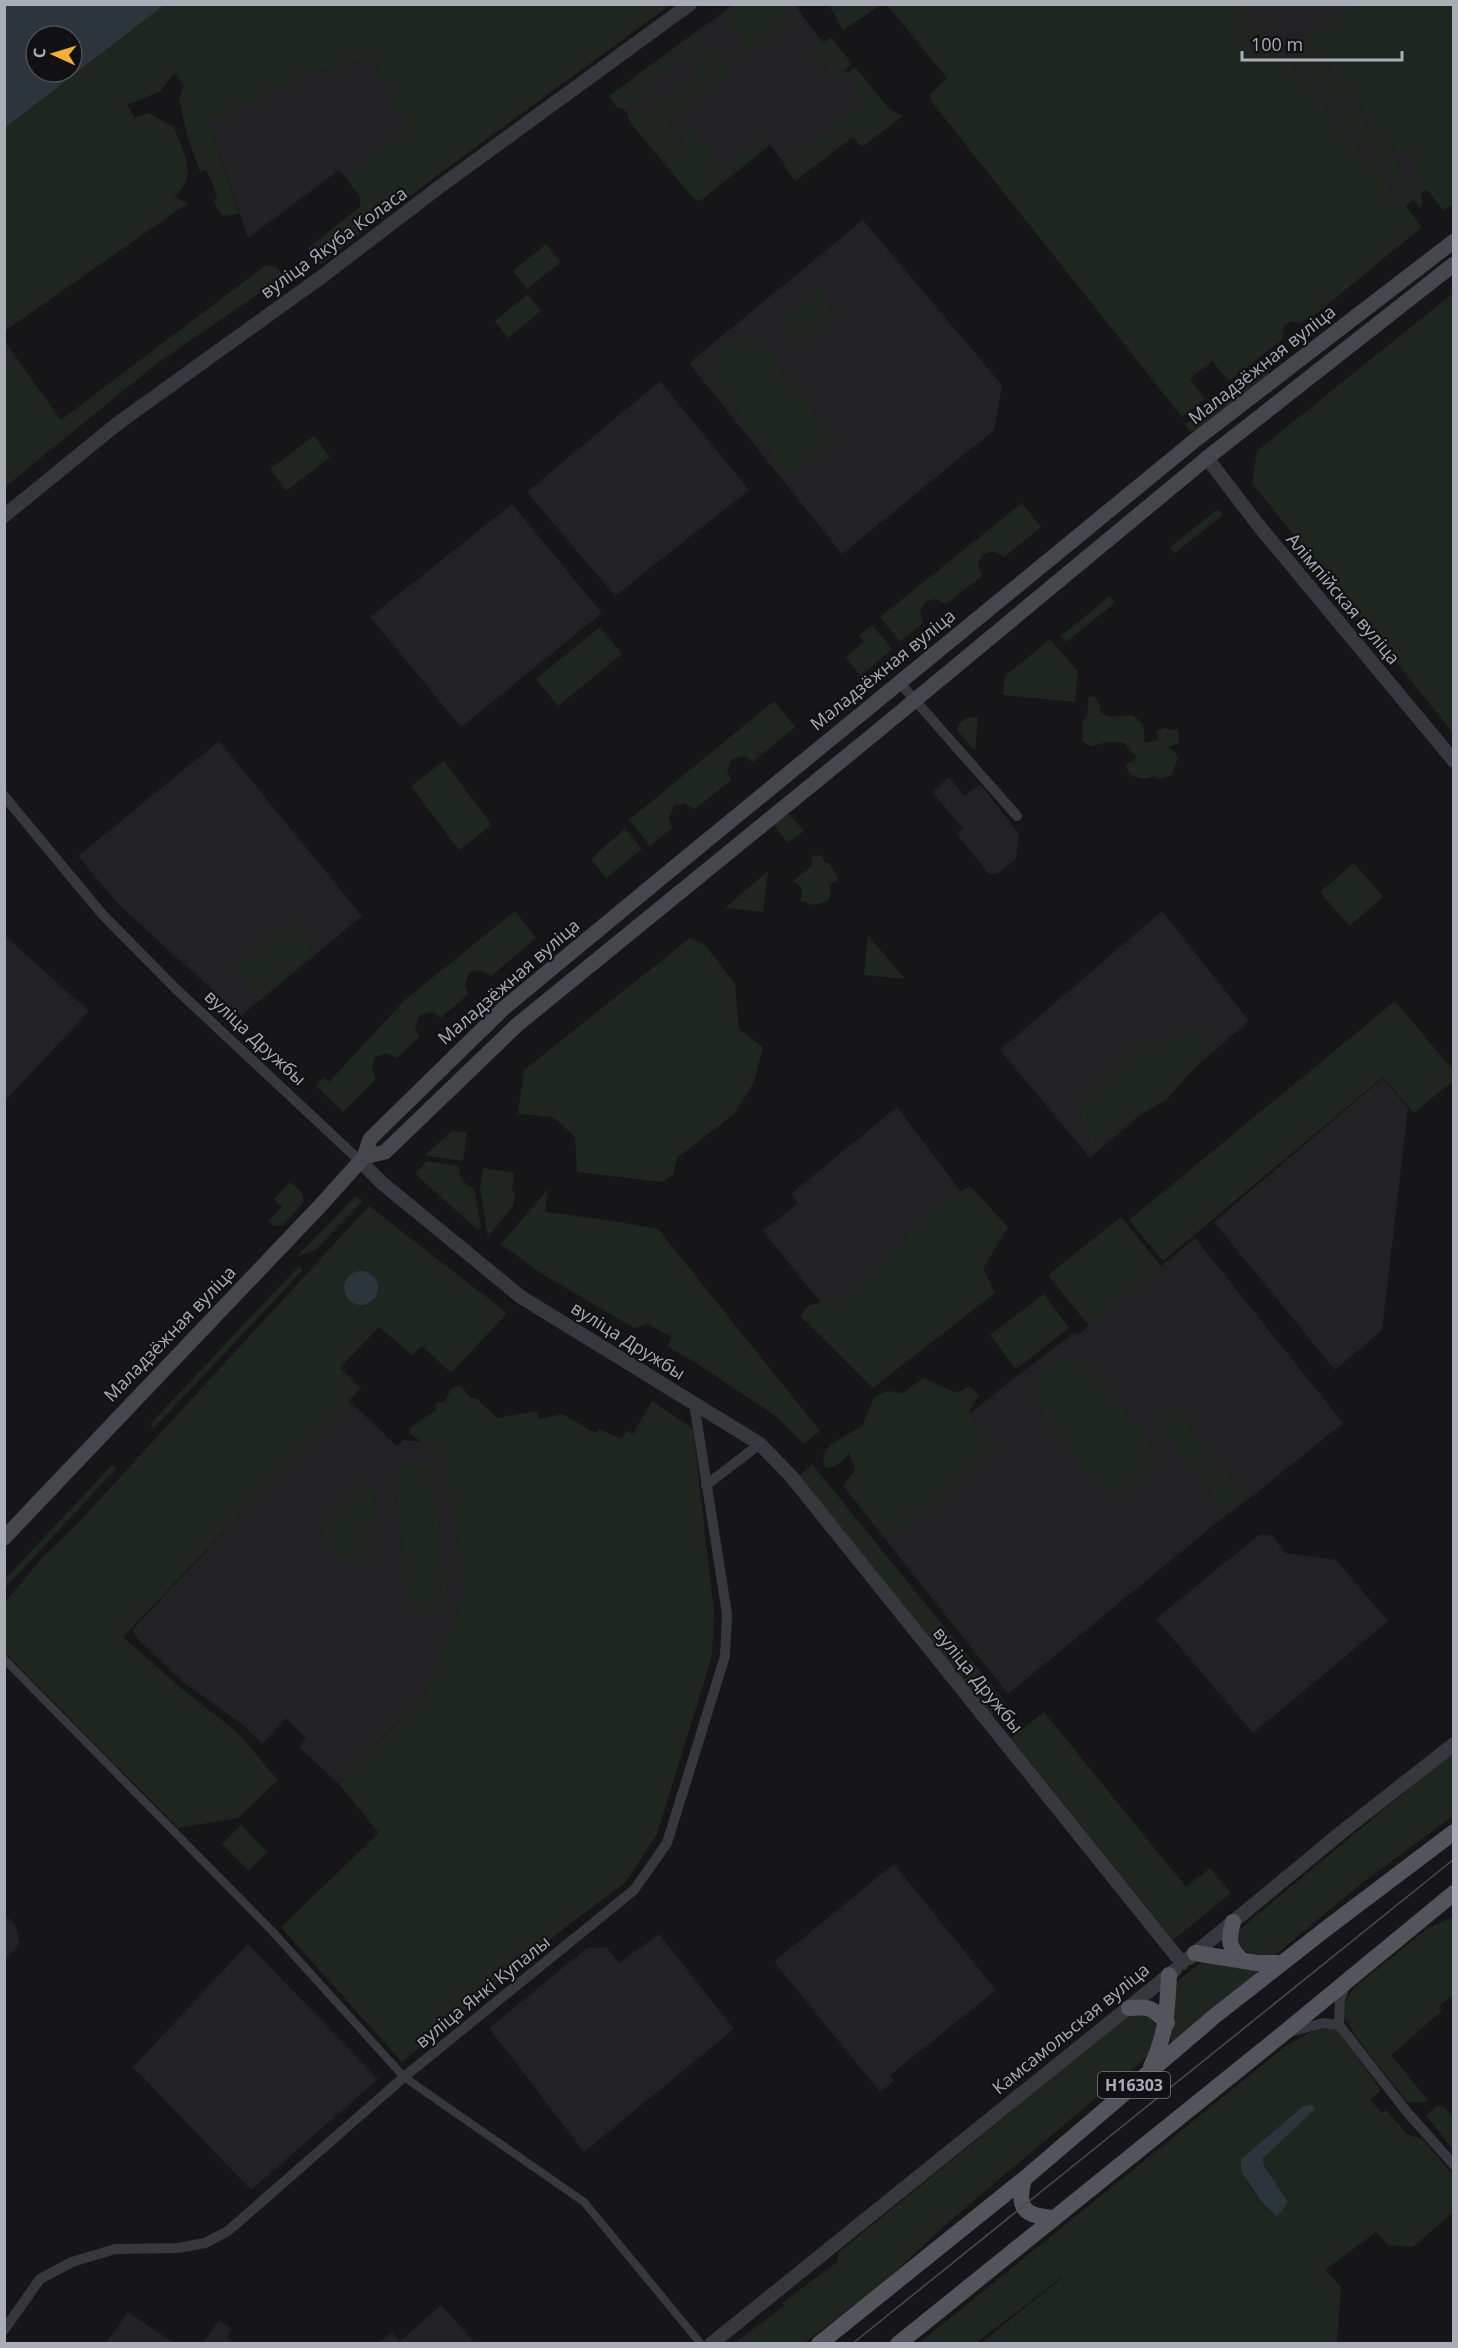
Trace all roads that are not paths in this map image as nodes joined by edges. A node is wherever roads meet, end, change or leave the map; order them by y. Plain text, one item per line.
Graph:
1 (690, 4) edge
2 (1454, 241) edge
3 (1454, 264) edge
4 (1194, 441) junction
5 (1207, 459) junction
6 (4, 516) edge
7 (899, 682) junction
8 (915, 700) junction
9 (1454, 761) edge
10 (4, 796) edge
11 (1017, 816) dead end
12 (362, 1159) junction
13 (694, 1403) junction
14 (760, 1444) junction
15 (706, 1485) junction
16 (4, 1538) edge
17 (4, 1659) edge
18 (1454, 1744) edge
19 (1454, 1832) edge
20 (1454, 1893) edge
21 (1233, 1922) junction
22 (1189, 1958) junction
23 (1243, 1961) junction
24 (1282, 1963) junction
25 (1169, 1975) junction
26 (1349, 1979) junction
27 (1129, 2008) junction
28 (1167, 2023) junction
29 (1340, 2025) junction
30 (1279, 2037) junction
31 (1149, 2073) junction
32 (404, 2077) junction
33 (1454, 2165) edge
34 (1024, 2179) junction
35 (1054, 2218) junction
36 (4, 2330) edge
37 (701, 2343) edge
38 (711, 2343) edge
39 (819, 2343) edge
40 (898, 2343) edge

1 - 6 street, вуліца Якуба Коласа
2 - 4 main road, Маладзёжная вуліца
3 - 5 main road, Маладзёжная вуліца
4 - 5 main road
4 - 7 main road, Маладзёжная вуліца
5 - 8 main road, Маладзёжная вуліца
5 - 9 street, Алімпійская вуліца
7 - 8 street
7 - 12 main road, Маладзёжная вуліца
8 - 11 street
8 - 12 main road, Маладзёжная вуліца
10 - 12 street, вуліца Дружбы
12 - 13 street, вуліца Дружбы
12 - 16 main road, Маладзёжная вуліца
13 - 14 street, вуліца Дружбы
13 - 15 street, вуліца Янкі Купалы
14 - 15 street
14 - 22 street, вуліца Дружбы
15 - 32 street, вуліца Янкі Купалы
17 - 32 street
18 - 21 street, Камсамольская вуліца
19 - 24 main road, Н16303
20 - 26 main road, Н16303
21 - 22 street, Камсамольская вуліца
21 - 23 main road
22 - 23 main road
22 - 25 street, Камсамольская вуліца
23 - 24 main road
24 - 31 main road, Н16303
25 - 27 street, Камсамольская вуліца
25 - 28 main road
26 - 29 street
26 - 30 main road, Н16303
27 - 28 main road
27 - 38 street, Камсамольская вуліца
28 - 31 main road
29 - 30 street
29 - 33 street
30 - 35 main road, Н16303
31 - 34 main road, Н16303
32 - 36 street, вуліца Янкі Купалы
32 - 37 street
34 - 35 main road
34 - 39 main road, Н16303
35 - 40 main road, Н16303

